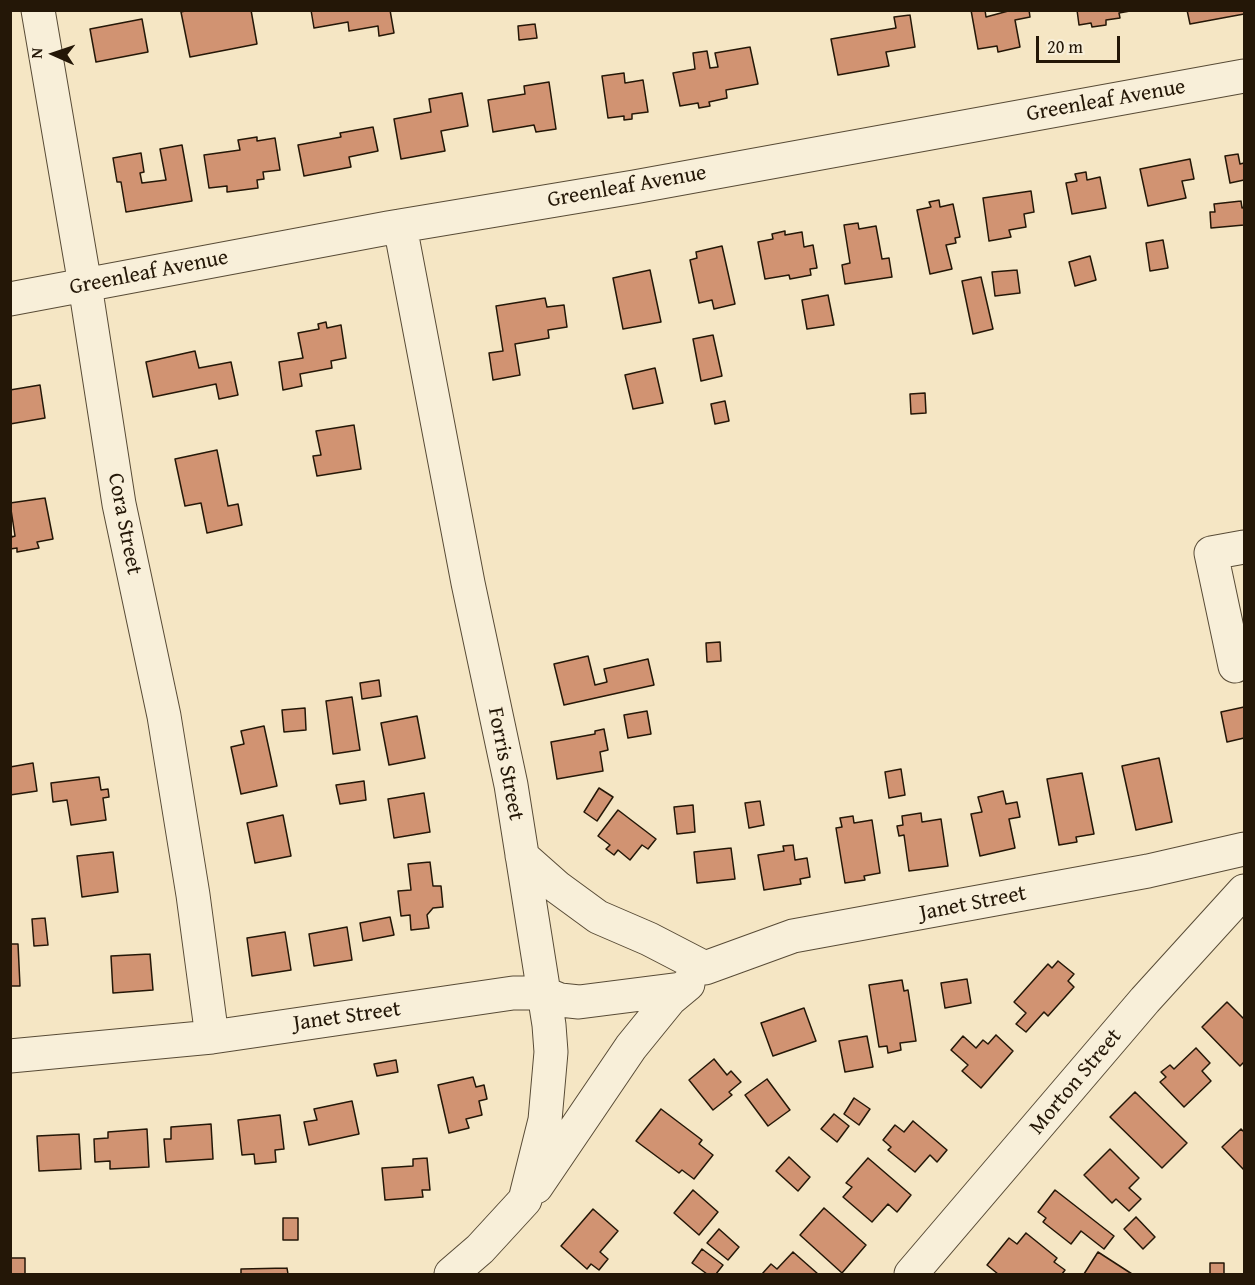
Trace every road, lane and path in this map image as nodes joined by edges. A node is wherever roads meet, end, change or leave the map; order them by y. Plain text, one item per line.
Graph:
1 (38, 10) edge
2 (1245, 76) edge
3 (400, 226) junction
4 (85, 285) junction
5 (10, 299) edge
6 (1245, 547) edge
7 (1235, 666) dead end
8 (1245, 849) edge
9 (522, 856) junction
10 (1245, 891) edge
11 (693, 979) junction
12 (543, 993) junction
13 (212, 1037) junction
14 (10, 1056) edge
15 (525, 1200) junction
16 (451, 1275) edge
17 (911, 1275) edge

1 - 4 street, Cora Street
2 - 3 street, Greenleaf Avenue
3 - 4 street, Greenleaf Avenue
3 - 9 street, Forris Street
4 - 5 street, Greenleaf Avenue
4 - 13 street, Cora Street
6 - 7 street
8 - 11 street, Janet Street
9 - 11 street
9 - 12 street, Forris Street
10 - 17 street, Morton Street
11 - 12 street, Janet Street
11 - 15 street, Janet Street
12 - 13 street, Janet Street
12 - 15 street, Forris Street
13 - 14 street, Janet Street
15 - 16 street, Forris Street

